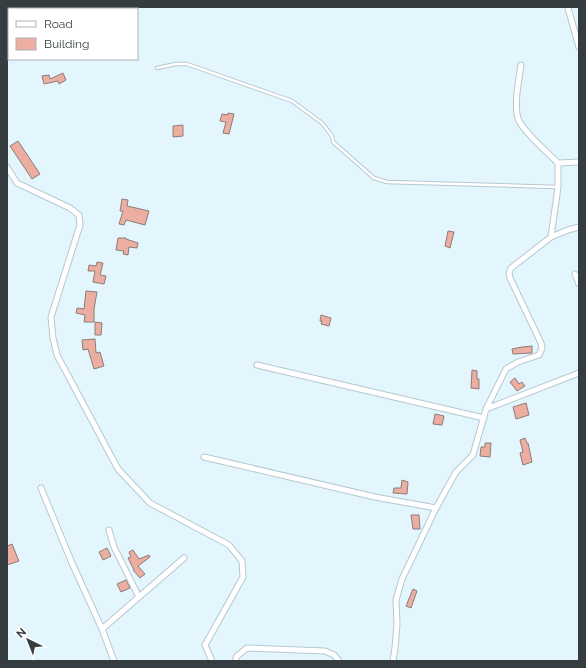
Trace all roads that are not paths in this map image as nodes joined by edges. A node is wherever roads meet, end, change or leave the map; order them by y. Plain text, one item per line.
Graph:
1 (568, 8) edge
2 (579, 47) edge
3 (521, 65) dead end
4 (157, 68) dead end
5 (579, 162) edge
6 (558, 163) junction
7 (7, 167) edge
8 (558, 187) junction
9 (579, 227) edge
10 (551, 237) junction
11 (575, 274) dead end
12 (579, 284) edge
13 (258, 365) dead end
14 (579, 373) edge
15 (486, 409) junction
16 (484, 418) junction
17 (204, 457) dead end
18 (41, 488) dead end
19 (436, 508) junction
20 (109, 530) dead end
21 (184, 558) dead end
22 (139, 597) junction
23 (102, 628) junction
24 (114, 661) edge
25 (212, 661) edge
26 (235, 661) edge
27 (339, 661) edge
28 (393, 661) edge

1 - 2 street
3 - 6 street
4 - 8 lane
5 - 6 street
6 - 8 street
7 - 25 street
8 - 10 street
9 - 10 street
10 - 15 street
11 - 12 street
13 - 16 street
14 - 15 street
15 - 16 street
16 - 19 street
17 - 19 street
18 - 23 street
19 - 28 street
20 - 22 street
21 - 22 street
22 - 23 street
23 - 24 street
26 - 27 street

